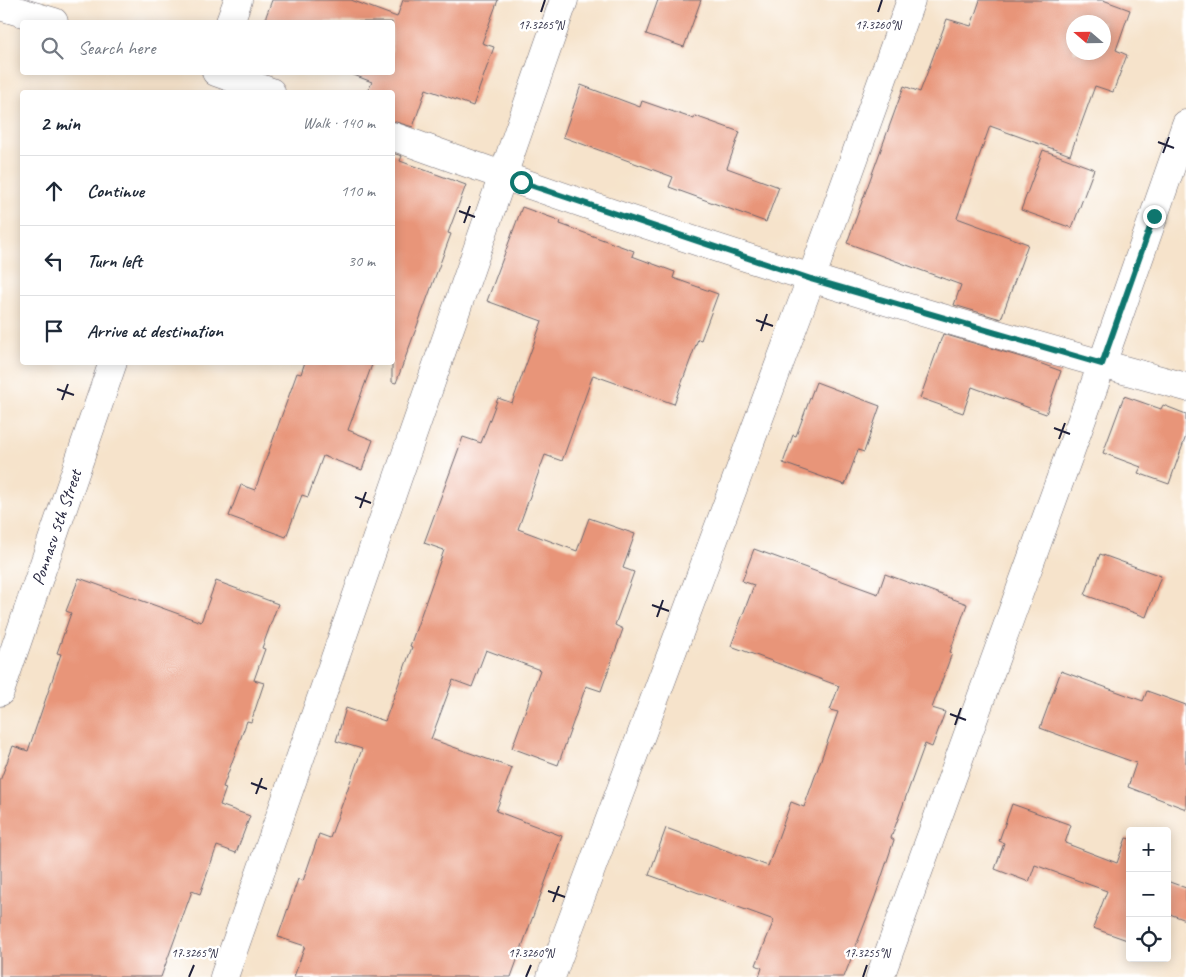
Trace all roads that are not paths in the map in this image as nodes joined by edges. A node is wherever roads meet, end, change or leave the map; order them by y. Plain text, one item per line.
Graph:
1 (238, 0) edge
2 (564, 0) edge
3 (911, 0) edge
4 (0, 6) edge
5 (47, 20) edge
6 (231, 20) edge
7 (211, 75) edge
8 (224, 75) edge
9 (206, 90) edge
10 (266, 90) edge
11 (1186, 124) edge
12 (395, 137) edge
13 (502, 176) junction
14 (811, 279) junction
15 (1102, 364) junction
16 (112, 365) edge
17 (1186, 387) edge
18 (0, 692) edge
19 (224, 977) edge
20 (551, 977) edge
21 (880, 977) edge

1 - 6 street
2 - 13 street
3 - 14 street
4 - 5 street
7 - 9 street
8 - 10 street
11 - 15 street
12 - 13 street
13 - 14 street
13 - 19 street
14 - 15 street
14 - 20 street
15 - 17 street
15 - 21 street
16 - 18 street, Ponnasu 5th Street

